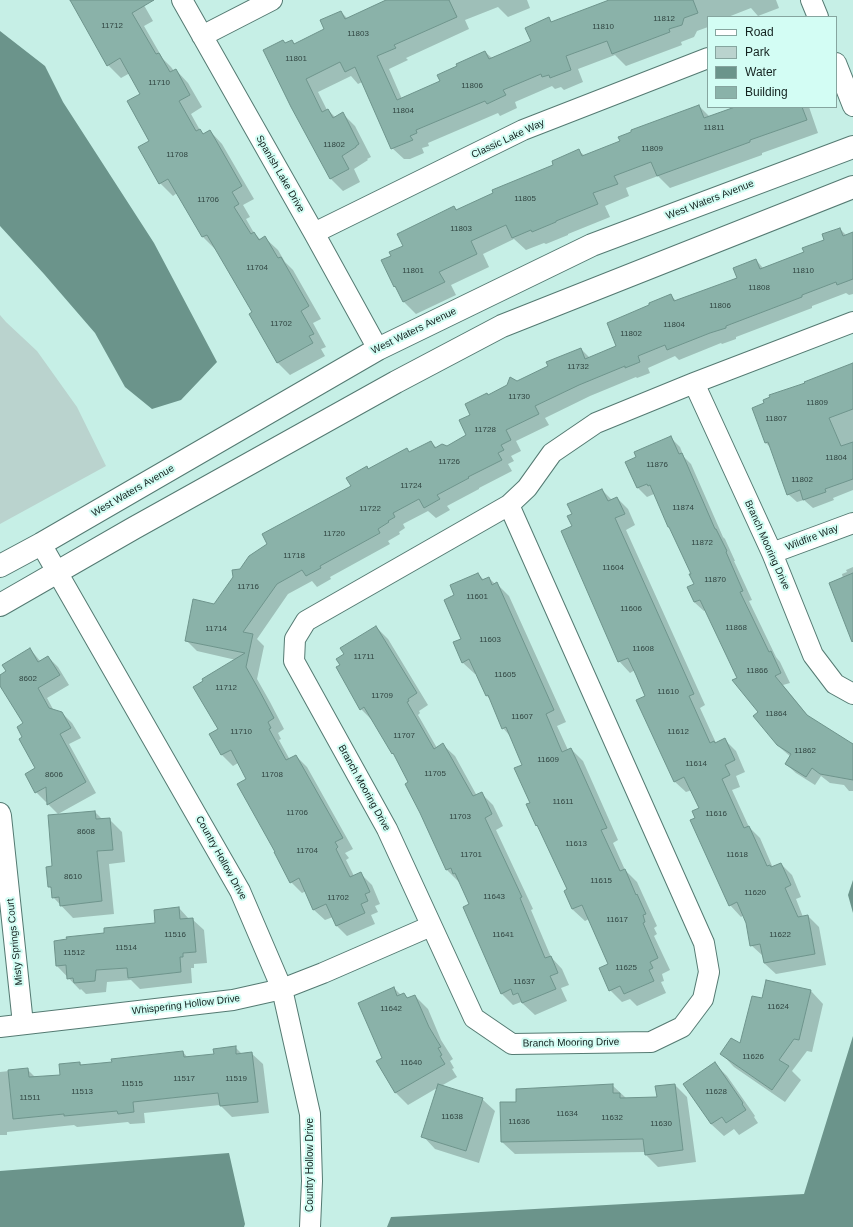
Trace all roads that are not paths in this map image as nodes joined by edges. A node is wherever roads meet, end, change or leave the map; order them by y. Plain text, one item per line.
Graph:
1 (182, 0) edge
2 (272, 0) edge
3 (202, 36) junction
4 (707, 58) edge
5 (837, 66) edge
6 (853, 106) edge
7 (853, 147) edge
8 (853, 187) edge
9 (314, 233) junction
10 (853, 322) edge
11 (378, 349) junction
12 (694, 383) junction
13 (509, 505) junction
14 (853, 523) edge
15 (41, 544) junction
16 (772, 553) junction
17 (0, 566) edge
18 (57, 572) junction
19 (0, 605) edge
20 (853, 694) edge
21 (0, 813) edge
22 (431, 926) junction
23 (282, 989) junction
24 (23, 1024) junction
25 (0, 1027) edge
26 (310, 1227) edge

1 - 3 street, Spanish Lake Drive
2 - 3 street
3 - 9 street, Spanish Lake Drive
4 - 9 street, Classic Lake Way
5 - 6 street
7 - 11 street, West Waters Avenue
8 - 18 street
9 - 11 street, Spanish Lake Drive
10 - 12 street, Branch Mooring Drive
11 - 15 street, West Waters Avenue
12 - 13 street, Branch Mooring Drive
12 - 16 street, Branch Mooring Drive
13 - 22 street, Branch Mooring Drive
13 - 22 street, Branch Mooring Drive
14 - 16 street, Wildfire Way
15 - 17 street, West Waters Avenue
15 - 18 street, Country Hollow Drive
16 - 20 street, Branch Mooring Drive
18 - 19 street
18 - 23 street, Country Hollow Drive
21 - 24 street, Misty Springs Court
22 - 23 street, Whispering Hollow Drive
23 - 24 street, Whispering Hollow Drive
23 - 26 street, Country Hollow Drive
24 - 25 street, Whispering Hollow Drive

